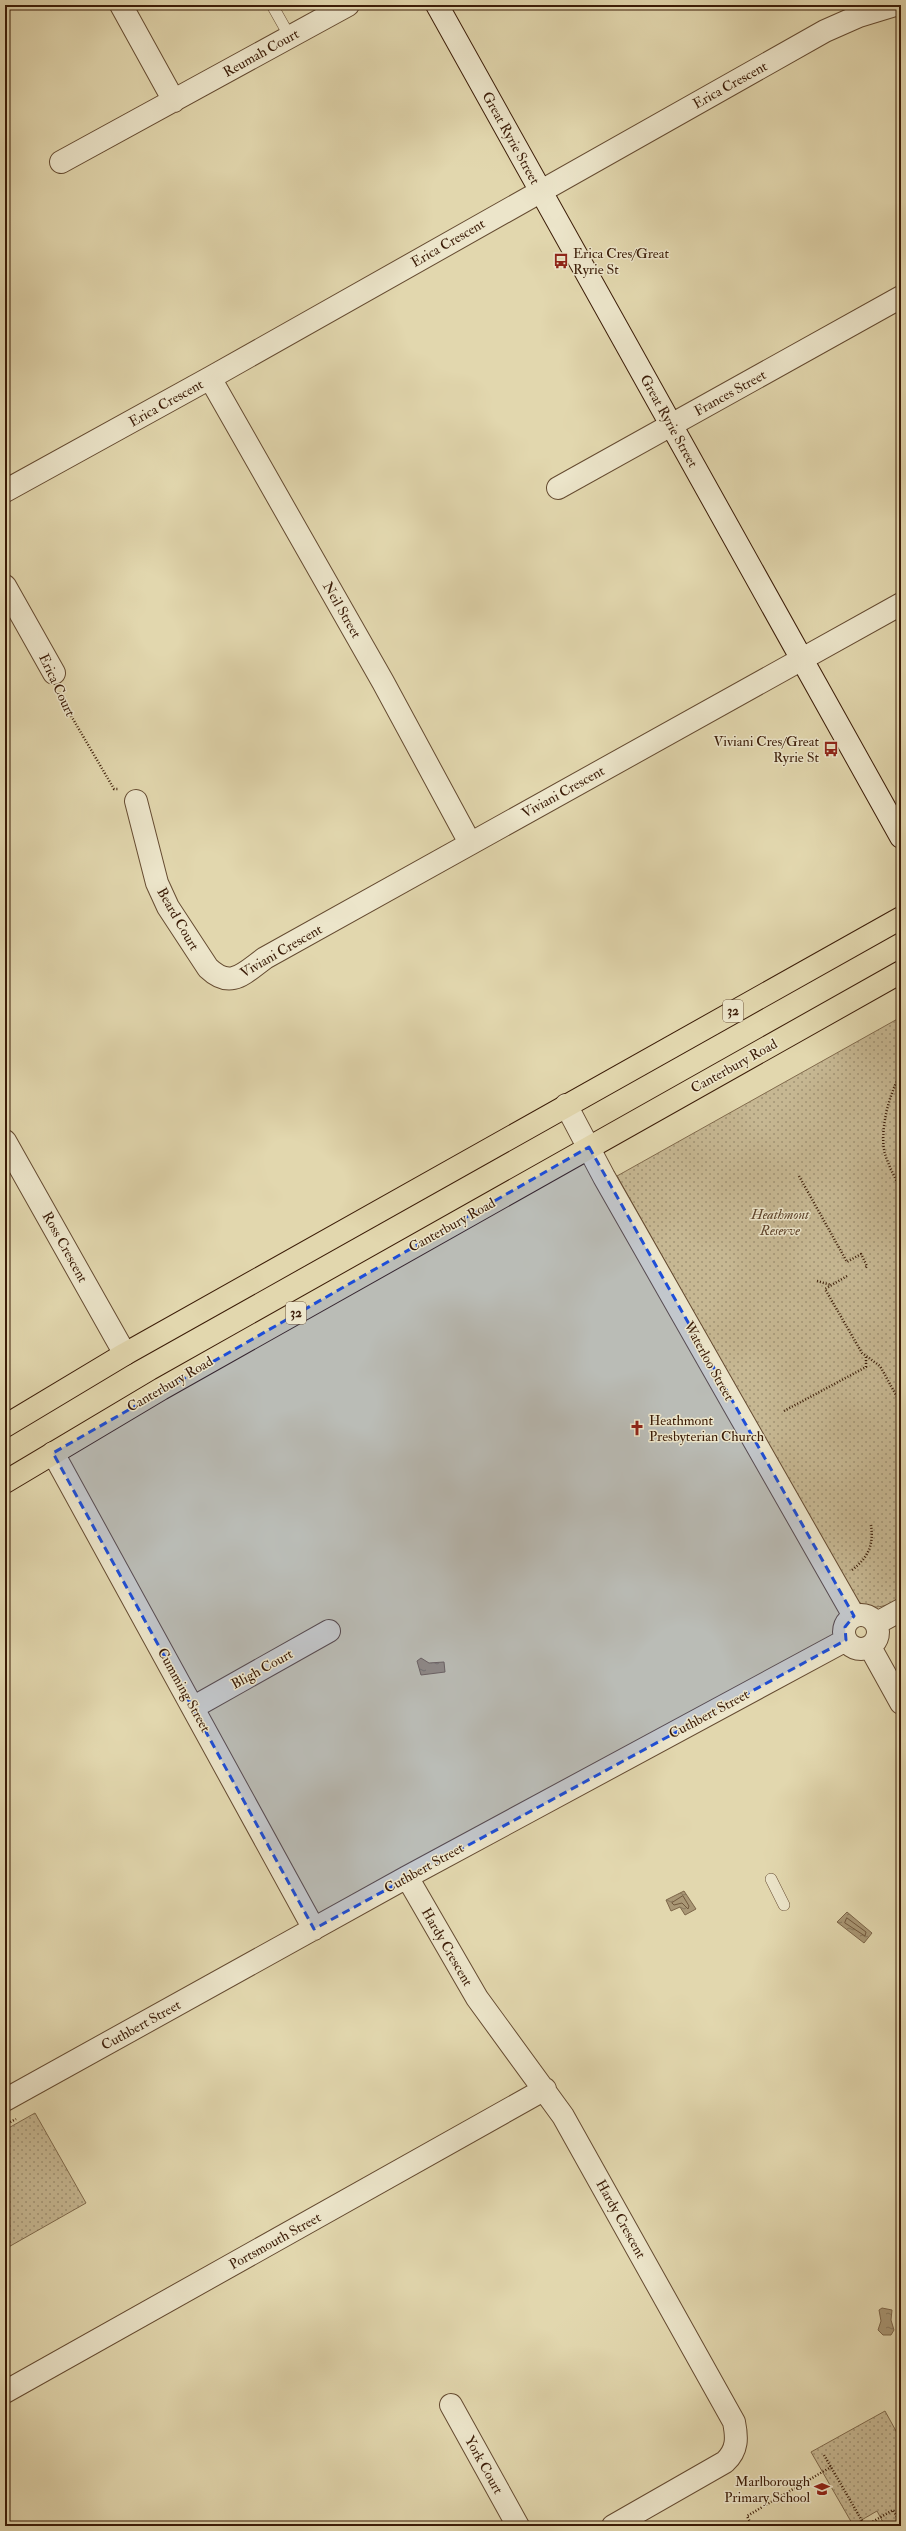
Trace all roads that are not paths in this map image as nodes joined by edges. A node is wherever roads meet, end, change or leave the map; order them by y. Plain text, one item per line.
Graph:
1 (121, 5) edge
2 (272, 5) edge
3 (348, 5) edge
4 (437, 5) edge
5 (895, 5) edge
6 (290, 37) junction
7 (174, 101) junction
8 (60, 162) dead end
9 (541, 191) junction
10 (901, 297) edge
11 (210, 378) junction
12 (671, 425) junction
13 (558, 488) dead end
14 (5, 491) edge
15 (5, 586) edge
16 (901, 604) edge
17 (800, 660) junction
18 (54, 673) road end
19 (131, 795) road end
20 (901, 837) edge
21 (470, 843) junction
22 (901, 918) edge
23 (901, 972) edge
24 (226, 980) joint
25 (566, 1105) junction
26 (5, 1141) edge
27 (589, 1147) junction
28 (125, 1354) junction
29 (5, 1426) edge
30 (53, 1453) junction
31 (5, 1482) edge
32 (901, 1610) edge
33 (854, 1616) junction
34 (877, 1623) junction
35 (329, 1631) dead end
36 (846, 1640) junction
37 (870, 1647) junction
38 (901, 1703) edge
39 (194, 1707) junction
40 (408, 1876) junction
41 (771, 1879) dead end
42 (784, 1905) dead end
43 (314, 1929) junction
44 (545, 2089) junction
45 (5, 2100) edge
46 (5, 2392) edge
47 (451, 2405) dead end
48 (518, 2526) edge
49 (613, 2526) edge

1 - 7 street
2 - 6 lane
3 - 6 street, Reumah Court
4 - 9 street, Great Ryrie Street
5 - 9 street, Erica Crescent
6 - 7 street, Reumah Court
7 - 8 street, Reumah Court
9 - 11 street, Erica Crescent
9 - 12 street, Great Ryrie Street
10 - 12 street, Frances Street
11 - 14 street, Erica Crescent
11 - 21 street, Neil Street
12 - 13 street, Frances Street
12 - 17 street, Great Ryrie Street
15 - 18 street, Erica Court
16 - 17 street, Viviani Crescent
17 - 20 street, Great Ryrie Street
17 - 21 street, Viviani Crescent
19 - 24 street, Beard Court
21 - 24 street, Viviani Crescent
22 - 25 main road, 32
23 - 27 main road, Canterbury Road / 32
25 - 27 street, Waterloo Street
25 - 28 main road, 32
26 - 28 street, Ross Crescent
27 - 30 main road, Canterbury Road / 32
27 - 33 street, Waterloo Street
28 - 29 main road, 32
30 - 31 main road, Canterbury Road / 32
30 - 39 street, Cumming Street
32 - 34 street
33 - 34 street
33 - 36 street
34 - 37 street
35 - 39 street, Bligh Court
36 - 37 street
36 - 40 street, Cuthbert Street
37 - 38 street
39 - 43 street, Cumming Street
40 - 43 street, Cuthbert Street
40 - 44 street, Hardy Crescent
41 - 42 lane
43 - 45 street, Cuthbert Street
44 - 46 street, Portsmouth Street
44 - 49 street, Hardy Crescent
47 - 48 street, York Court

